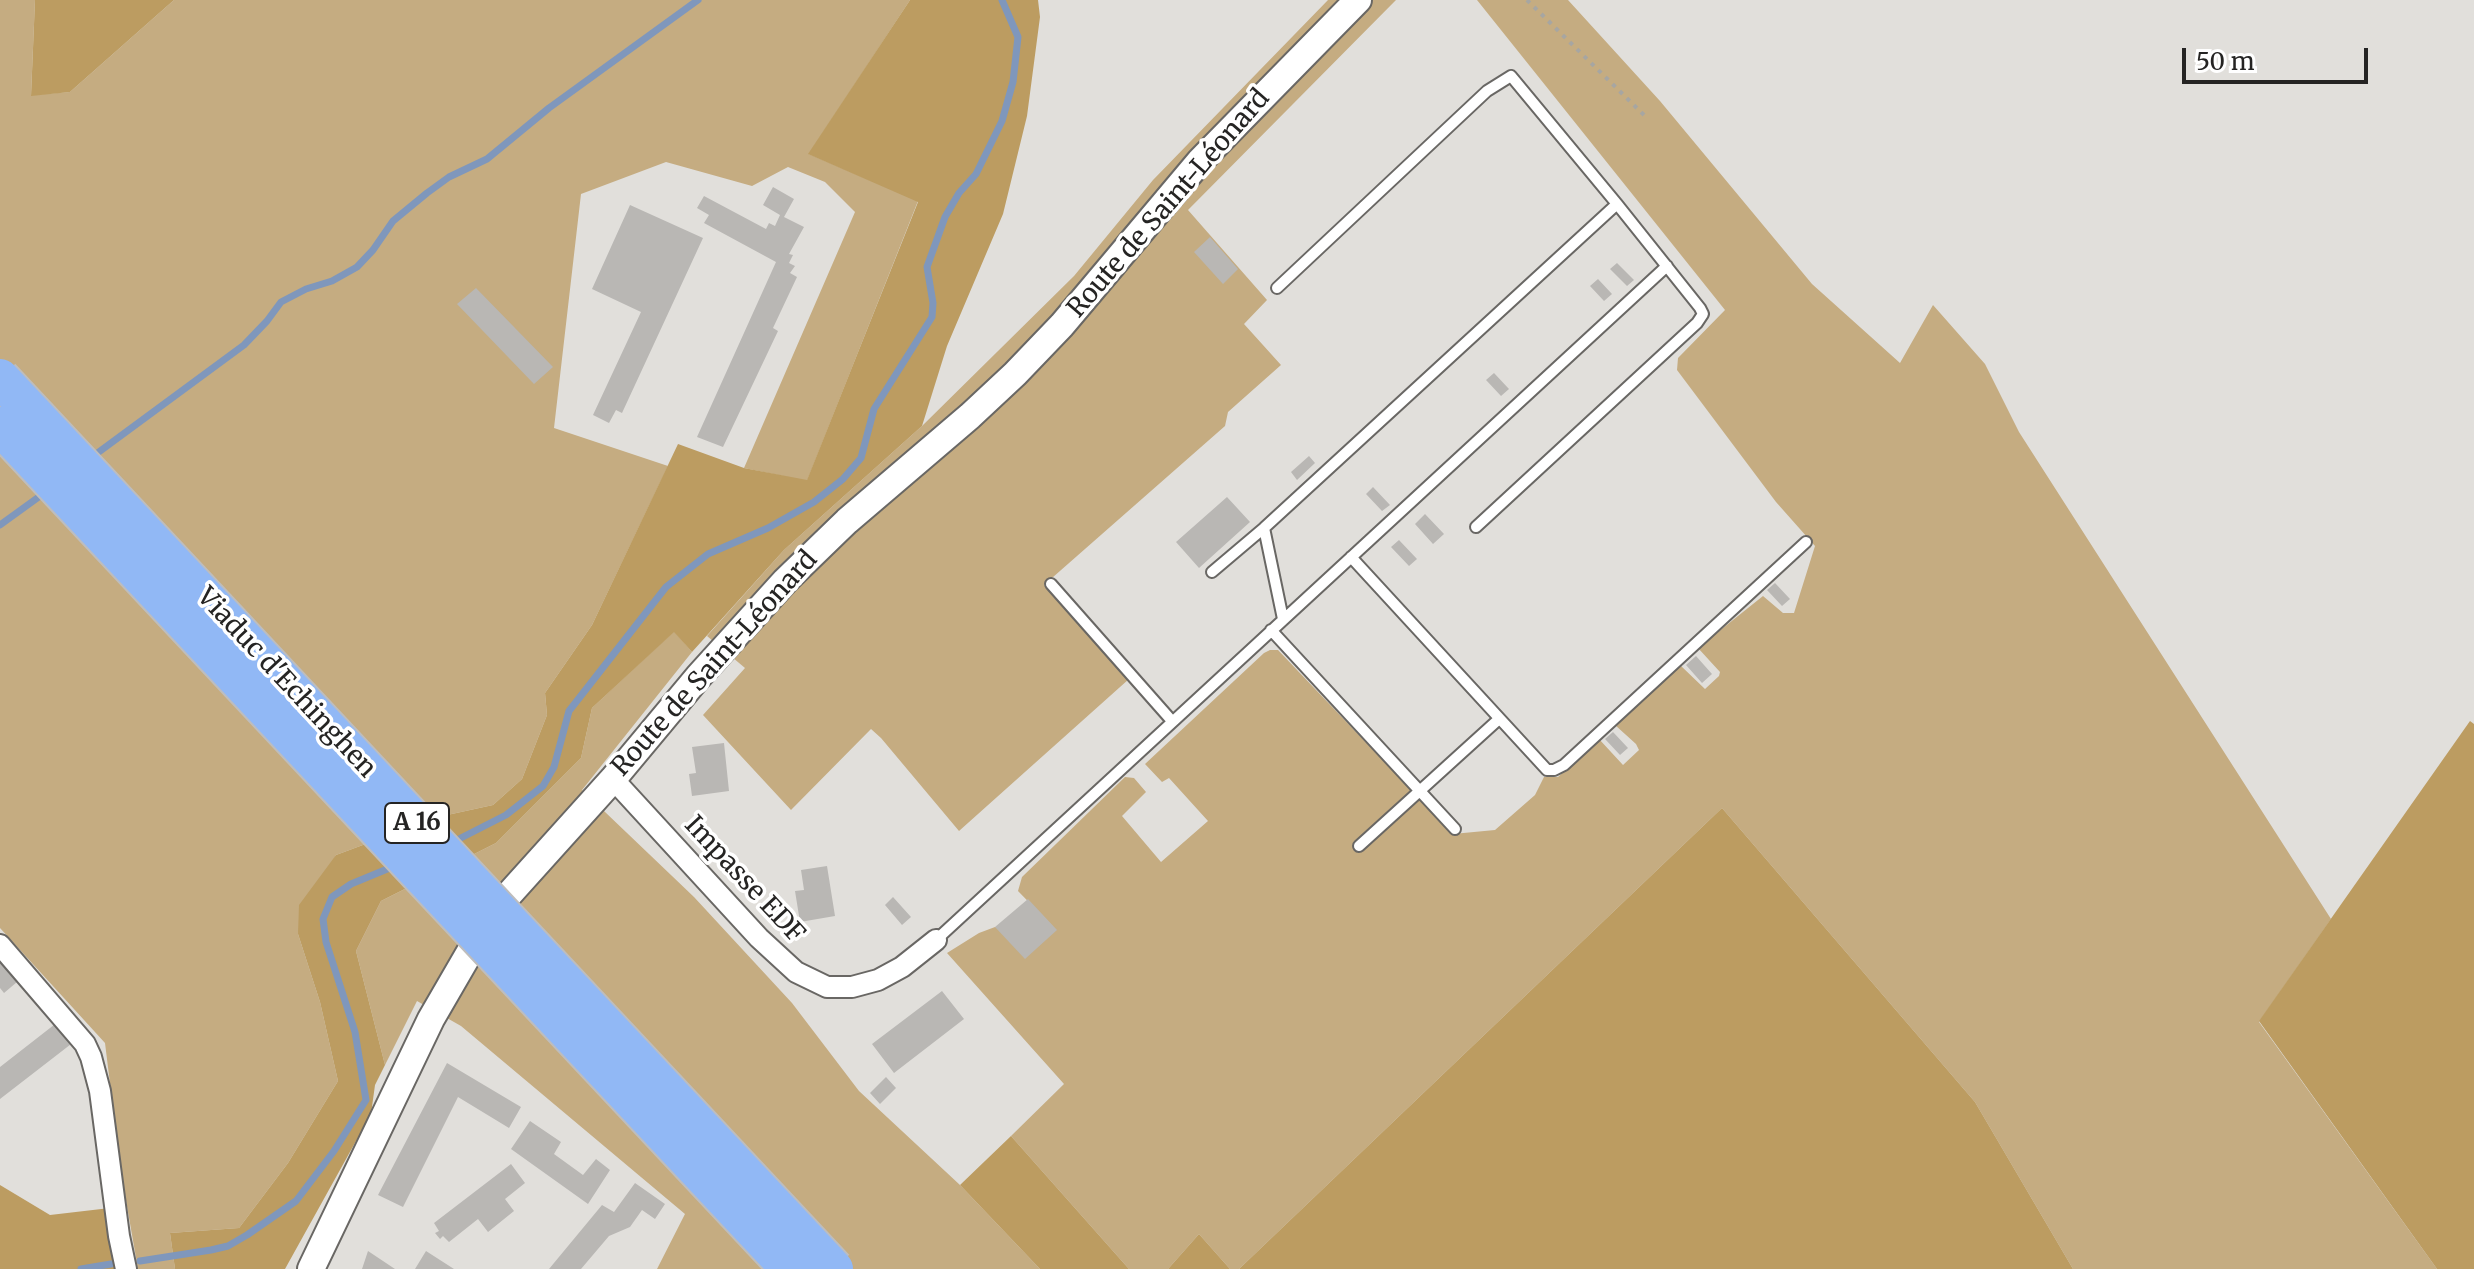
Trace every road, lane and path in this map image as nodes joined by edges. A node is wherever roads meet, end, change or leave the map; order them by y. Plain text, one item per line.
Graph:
1 (1358, 0) edge
2 (1527, 0) edge
3 (1647, 118) dead end
4 (1617, 204) junction
5 (1667, 266) junction
6 (1277, 288) dead end
7 (0, 378) edge
8 (0, 426) edge
9 (1476, 527) dead end
10 (1264, 528) junction
11 (1806, 542) dead end
12 (1351, 557) junction
13 (1212, 572) dead end
14 (1051, 584) dead end
15 (1283, 619) junction
16 (1271, 630) junction
17 (1499, 719) junction
18 (1172, 721) junction
19 (613, 779) junction
20 (1418, 790) junction
21 (1455, 829) dead end
22 (1359, 846) dead end
23 (936, 940) joint
24 (0, 945) edge
25 (126, 1269) edge
26 (311, 1269) edge
27 (790, 1269) edge
28 (834, 1269) edge

1 - 19 street, Route de Saint-Léonard
2 - 3 path
4 - 5 lane
4 - 6 lane
4 - 10 lane
5 - 9 lane
5 - 12 lane
7 - 28 highway, Viaduc d'Echinghen / A 16, bridge
8 - 27 highway, Viaduc d'Echinghen / A 16, bridge
10 - 13 lane
10 - 15 lane
11 - 17 lane
12 - 15 lane
12 - 17 lane
14 - 18 lane
15 - 16 lane
16 - 18 lane
16 - 20 lane
17 - 20 lane
18 - 23 lane
19 - 23 street, Impasse EDF
19 - 26 street, Route de Saint-Léonard
20 - 21 lane
20 - 22 lane
24 - 25 street

